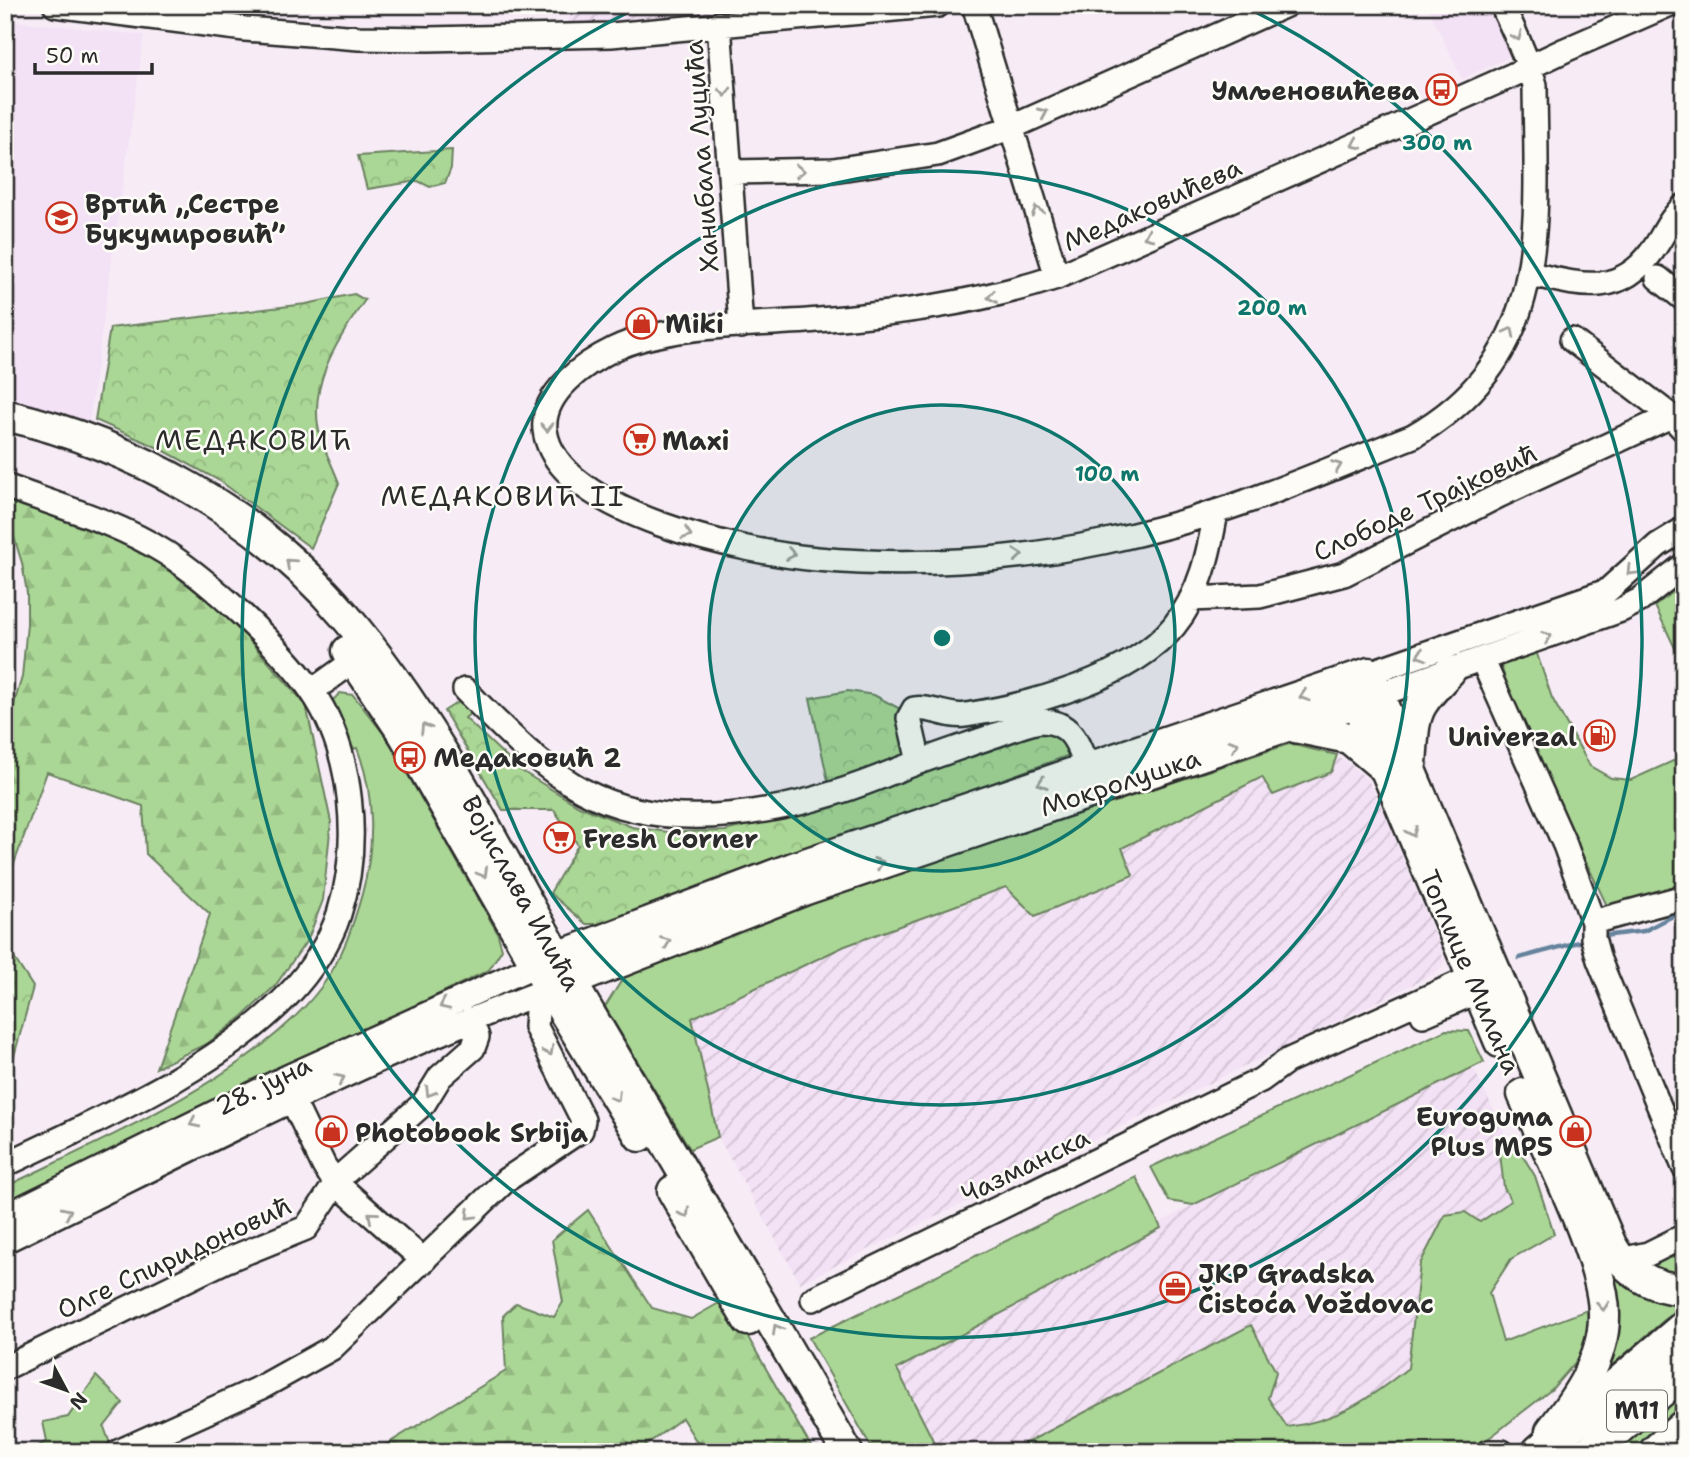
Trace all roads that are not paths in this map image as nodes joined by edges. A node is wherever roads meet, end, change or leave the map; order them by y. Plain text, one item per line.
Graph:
1 (55, 5) edge
2 (939, 5) edge
3 (974, 5) edge
4 (1286, 5) edge
5 (1502, 5) edge
6 (1668, 5) edge
7 (719, 24) junction
8 (1530, 67) junction
9 (1012, 127) junction
10 (731, 172) junction
11 (1679, 220) edge
12 (1531, 274) junction
13 (1057, 277) junction
14 (1658, 278) dead end
15 (1684, 299) edge
16 (741, 326) junction
17 (1572, 340) dead end
18 (5, 415) edge
19 (1677, 423) edge
20 (5, 434) edge
21 (5, 486) edge
22 (1216, 512) junction
23 (1684, 529) edge
24 (1684, 565) edge
25 (1191, 599) junction
26 (363, 654) junction
27 (1482, 659) junction
28 (1450, 671) junction
29 (1363, 688) junction
30 (465, 690) dead end
31 (312, 691) junction
32 (1292, 726) junction
33 (919, 761) junction
34 (1087, 768) junction
35 (1398, 771) junction
36 (1684, 897) edge
37 (1593, 922) junction
38 (554, 973) junction
39 (1486, 979) junction
40 (471, 1019) junction
41 (283, 1079) junction
42 (292, 1101) junction
43 (661, 1151) junction
44 (5, 1165) edge
45 (1684, 1167) edge
46 (336, 1183) junction
47 (1579, 1197) junction
48 (5, 1216) edge
49 (1684, 1236) edge
50 (5, 1241) edge
51 (1621, 1260) junction
52 (424, 1261) junction
53 (1684, 1289) edge
54 (813, 1300) dead end
55 (1684, 1328) edge
56 (5, 1368) edge
57 (1684, 1370) edge
58 (1684, 1429) edge
59 (118, 1452) edge
60 (825, 1452) edge
61 (847, 1452) edge
62 (1489, 1452) edge
63 (1502, 1452) edge
64 (1537, 1452) edge
65 (1590, 1452) edge
66 (1656, 1452) edge
67 (1669, 1452) edge

1 - 7 street
2 - 7 street
3 - 9 street
9 -> 4 street
5 -> 8 street, Медаковићева
6 - 8 street, Медаковићева
7 -> 10 street, Ханибала Луцића
8 - 12 street, Медаковићева
8 -> 13 street, Медаковићева
10 -> 9 street
13 -> 9 street
10 - 16 street, Ханибала Луцића
11 - 12 street
22 -> 12 street, Медаковићева
13 -> 16 street, Медаковићева
14 - 15 street
16 -> 22 street, Медаковићева
17 - 19 street
26 -> 18 main road, Војислава Илића
19 - 25 street, Слободе Трајковић
20 - 26 main road, Војислава Илића
21 - 31 street
22 - 25 street
23 -> 29 street, Мокролушка
27 -> 24 street, Мокролушка
25 - 33 street
26 - 31 street
26 - 38 main road, Војислава Илића
27 - 28 street, Мокролушка
27 - 37 street
28 - 29 street, Мокролушка
28 - 35 main road
29 - 32 main road, Мокролушка
29 -> 34 main road, Мокролушка
29 - 35 main road, Топлице Милана
30 - 33 street, Мокролушка
31 - 44 street
32 - 35 main road
38 -> 32 main road, Мокролушка
33 - 34 street, Мокролушка
34 -> 38 main road, Мокролушка
35 - 39 main road, Топлице Милана
36 - 37 street
37 - 45 street
38 - 40 street, 28. јуна
38 -> 41 street, 28. јуна
38 - 43 main road, Војислава Илића
38 -> 52 street
39 - 47 main road, Топлице Милана
39 - 54 street, Чазманска
42 -> 40 street, 28. јуна
40 -> 46 street, Олге Спиридоновић
41 - 42 street
41 -> 48 street, 28. јуна
42 - 46 street
50 -> 42 street, 28. јуна
43 -> 60 main road, Војислава Илића
61 -> 43 main road, Војислава Илића
52 -> 46 street
46 - 56 street, Олге Спиридоновић
47 - 51 main road, Топлице Милана
47 -> 64 main road, Топлице Милана
49 - 51 street
51 - 53 main road, Топлице Милана
52 - 59 street
55 - 64 highway
57 - 65 highway, M11
58 - 66 highway, M11
58 - 67 highway
62 - 63 street

